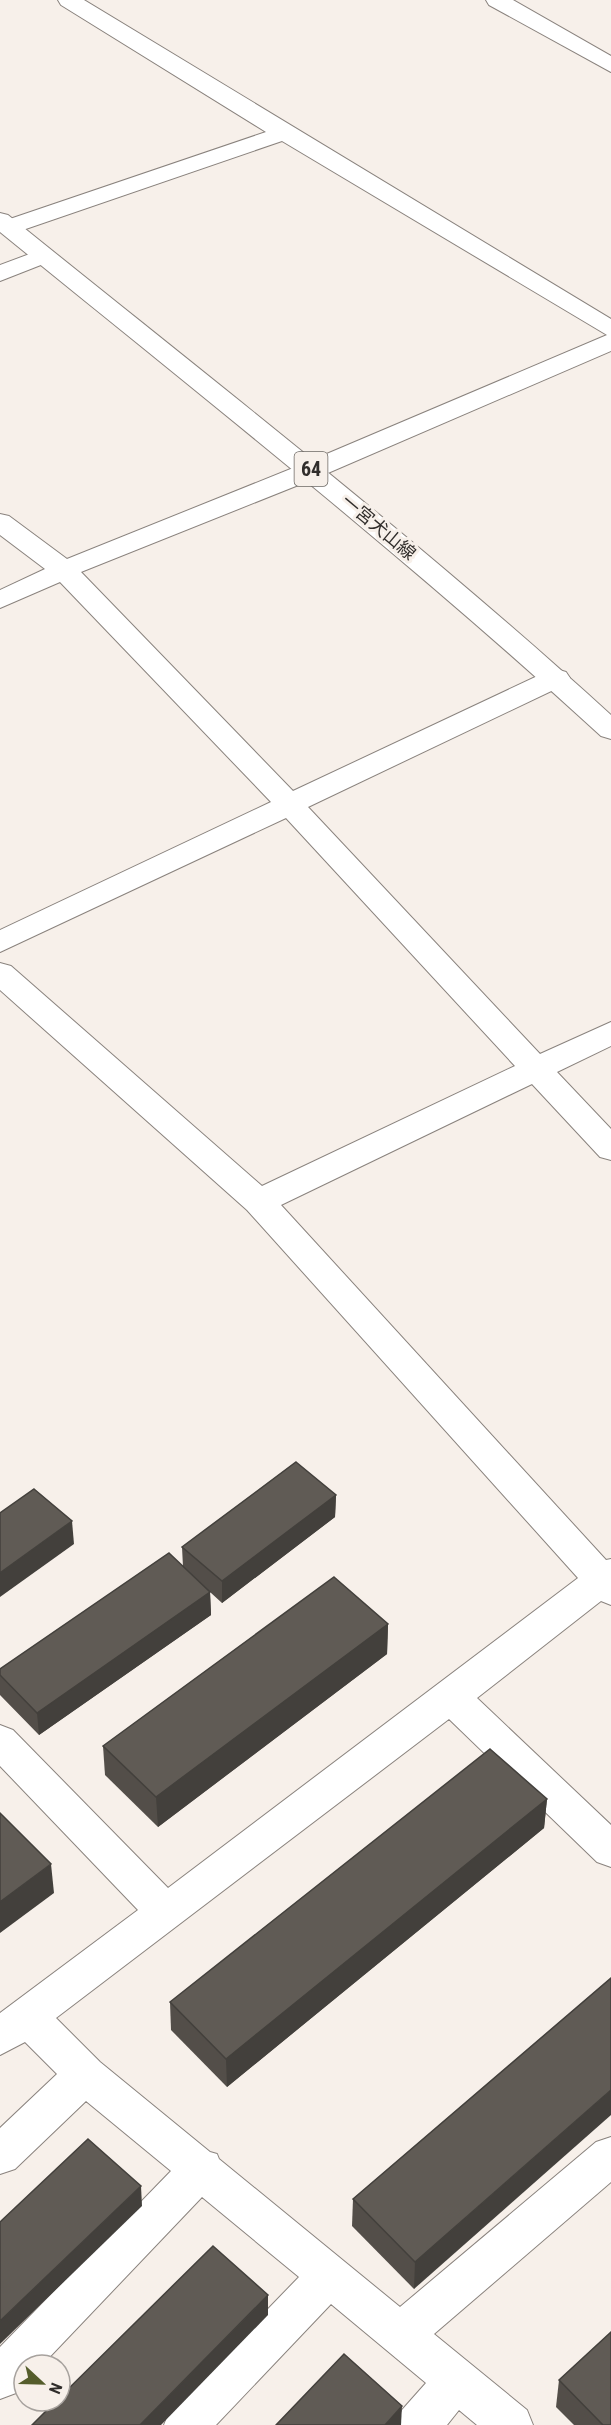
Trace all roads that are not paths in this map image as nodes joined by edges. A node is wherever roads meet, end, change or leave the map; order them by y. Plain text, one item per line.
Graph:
1 (69, 0) edge
2 (497, 0) edge
3 (611, 65) edge
4 (284, 133) junction
5 (4, 224) edge
6 (43, 256) junction
7 (0, 274) edge
8 (611, 329) edge
9 (611, 342) edge
10 (312, 470) junction
11 (4, 530) edge
12 (64, 570) junction
13 (0, 600) edge
14 (556, 678) junction
15 (611, 730) edge
16 (289, 804) junction
17 (0, 942) edge
18 (0, 974) edge
19 (611, 1033) edge
20 (537, 1069) junction
21 (611, 1149) edge
22 (259, 1202) junction
23 (608, 1581) edge
24 (451, 1697) junction
25 (0, 1741) edge
26 (611, 1850) edge
27 (166, 1913) junction
28 (14, 2027) edge
29 (85, 2075) junction
30 (0, 2156) edge
31 (611, 2156) edge
32 (202, 2168) junction
33 (330, 2275) junction
34 (401, 2334) junction
35 (0, 2378) edge
36 (456, 2381) junction
37 (186, 2425) edge
38 (418, 2425) edge
39 (511, 2425) edge

1 - 4 street
2 - 3 street
4 - 5 street
4 - 8 street
5 - 6 street, 一宮犬山線 / 64
6 - 7 street
6 - 10 street, 一宮犬山線 / 64
9 - 10 street
10 - 12 street
10 - 14 street, 一宮犬山線 / 64
11 - 12 street
12 - 13 street
12 - 16 street
14 - 15 street, 一宮犬山線 / 64
14 - 16 street
16 - 17 street
16 - 20 street
18 - 22 street
19 - 20 street
20 - 21 street
20 - 22 street
22 - 23 street
23 - 24 street
24 - 26 street
24 - 27 street
25 - 27 street
27 - 28 street
28 - 29 street
29 - 30 street
29 - 32 street
31 - 34 street
32 - 33 street
32 - 35 street
33 - 34 street
33 - 37 street
34 - 36 street
36 - 38 street
36 - 39 street

